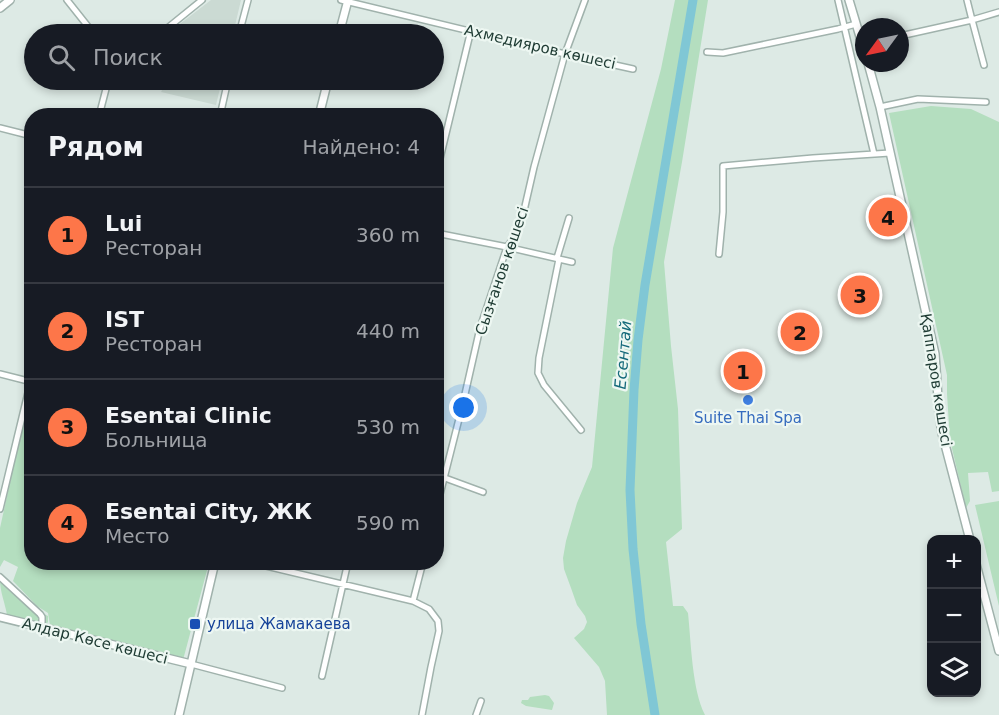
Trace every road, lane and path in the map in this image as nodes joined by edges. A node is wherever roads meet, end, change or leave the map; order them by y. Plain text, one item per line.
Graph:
1 (10, 0) edge
2 (66, 0) edge
3 (202, 0) edge
4 (248, 0) edge
5 (346, 0) edge
6 (585, 0) edge
7 (838, 0) edge
8 (849, 0) edge
9 (967, 0) edge
10 (0, 8) edge
11 (999, 12) edge
12 (972, 20) junction
13 (855, 21) edge
14 (86, 24) edge
15 (172, 24) edge
16 (242, 24) edge
17 (341, 24) edge
18 (855, 24) edge
19 (844, 27) junction
20 (471, 30) junction
21 (909, 34) edge
22 (707, 52) dead end
23 (565, 54) junction
24 (984, 65) dead end
25 (633, 69) dead end
26 (870, 72) edge
27 (106, 90) edge
28 (226, 90) edge
29 (326, 90) edge
30 (986, 102) dead end
31 (879, 106) junction
32 (101, 108) edge
33 (222, 108) edge
34 (321, 108) edge
35 (0, 128) edge
36 (24, 134) edge
37 (444, 142) edge
38 (890, 153) junction
39 (874, 154) junction
40 (569, 218) dead end
41 (444, 235) edge
42 (507, 247) junction
43 (719, 254) dead end
44 (558, 259) junction
45 (572, 262) dead end
46 (0, 374) edge
47 (24, 378) edge
48 (24, 408) edge
49 (581, 430) dead end
50 (445, 478) junction
51 (444, 482) edge
52 (483, 492) dead end
53 (0, 509) edge
54 (969, 535) edge
55 (213, 570) edge
56 (282, 570) edge
57 (347, 570) edge
58 (421, 570) edge
59 (0, 577) edge
60 (981, 583) edge
61 (344, 585) junction
62 (412, 601) junction
63 (0, 617) edge
64 (42, 627) junction
65 (999, 651) edge
66 (191, 664) junction
67 (322, 676) dead end
68 (282, 688) dead end
69 (481, 701) dead end
70 (179, 715) edge
71 (422, 715) edge
72 (477, 715) edge

1 - 10 street
2 - 14 street
3 - 15 street
4 - 16 street
5 - 17 street
5 - 20 street, Ахмедияров көшесі
6 - 23 street, Сызғанов көшесі
7 - 19 street
8 - 13 street
9 - 12 street
11 - 12 street
12 - 21 street
12 - 24 street
18 - 19 street
19 - 22 street
19 - 39 street
20 - 23 street, Ахмедияров көшесі
20 - 37 street
23 - 25 street, Ахмедияров көшесі
23 - 42 street, Сызғанов көшесі
26 - 31 street, Қаппаров көшесі
27 - 32 street
28 - 33 street
29 - 34 street
30 - 31 street
31 - 38 street, Қаппаров көшесі
35 - 36 street
38 - 39 street
38 - 54 street, Қаппаров көшесі
39 - 43 street
40 - 44 street
41 - 42 street
42 - 44 street
42 - 50 street, Сызғанов көшесі
44 - 45 street
44 - 49 street
46 - 47 street
48 - 53 street
50 - 51 street, Сызғанов көшесі
50 - 52 street
55 - 66 street
56 - 61 street
57 - 61 street
58 - 62 street
59 - 64 street
60 - 65 street
61 - 62 street
61 - 67 street
62 - 71 street
63 - 64 street, Алдар Көсе көшесі
64 - 66 street, Алдар Көсе көшесі
66 - 68 street
66 - 70 street
69 - 72 street

